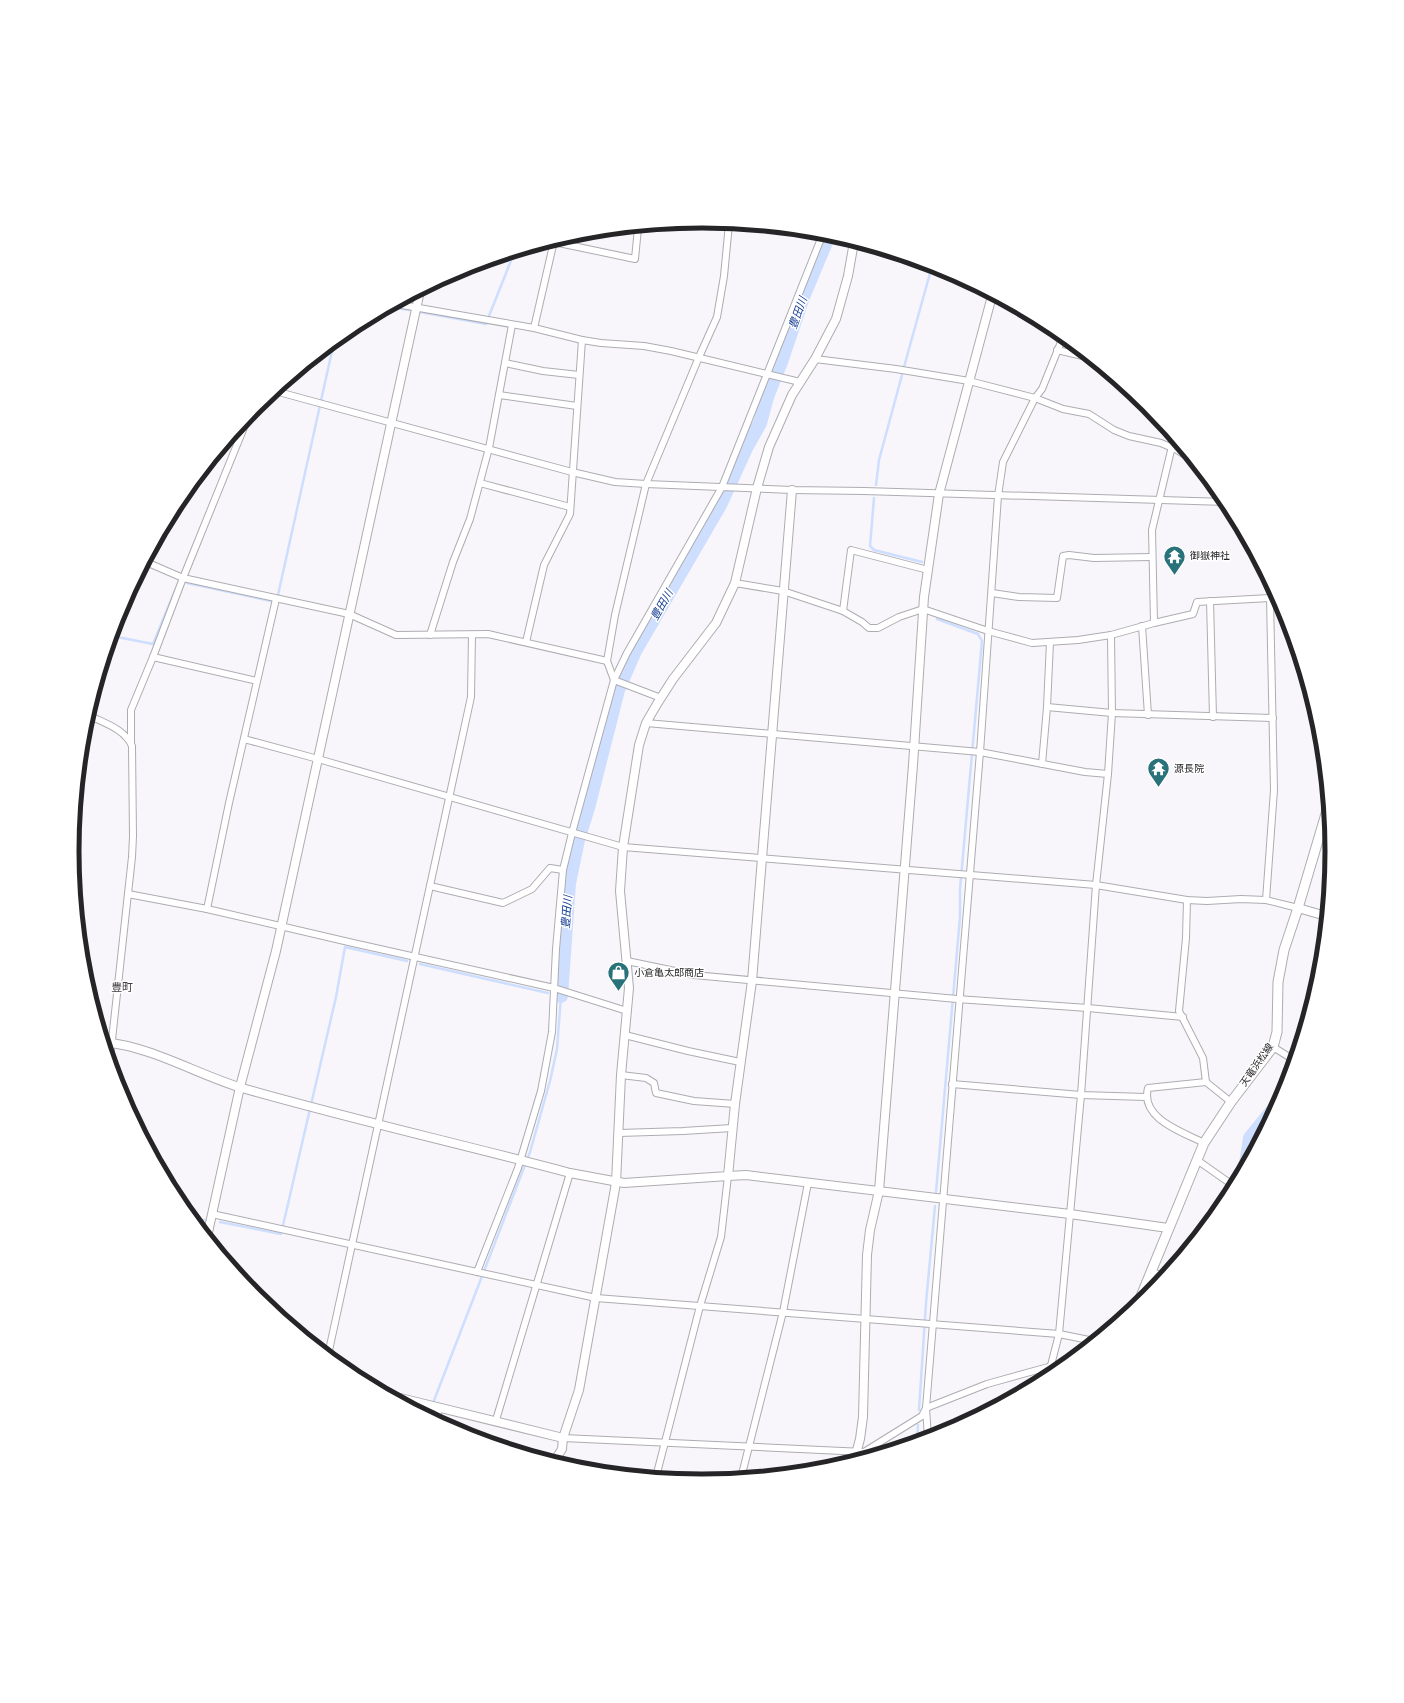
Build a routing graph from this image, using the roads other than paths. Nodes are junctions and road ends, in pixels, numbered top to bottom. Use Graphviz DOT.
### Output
graph roads {
  1 [pos="728,229"];
  2 [pos="638,232"];
  3 [pos="822,240"];
  4 [pos="564,244"];
  5 [pos="553,247"];
  6 [pos="853,247"];
  7 [pos="419,297"];
  8 [pos="991,300"];
  9 [pos="403,305"];
  10 [pos="416,308"];
  11 [pos="512,325"];
  12 [pos="534,328"];
  13 [pos="582,340"];
  14 [pos="1061,342"];
  15 [pos="1057,350"];
  16 [pos="1078,355"];
  17 [pos="699,357"];
  18 [pos="815,359"];
  19 [pos="505,362"];
  20 [pos="768,374"];
  21 [pos="579,375"];
  22 [pos="969,381"];
  23 [pos="800,382"];
  24 [pos="281,392"];
  25 [pos="499,395"];
  26 [pos="1035,398"];
  27 [pos="577,406"];
  28 [pos="391,422"];
  29 [pos="242,432"];
  30 [pos="1172,444"];
  31 [pos="1171,447"];
  32 [pos="489,448"];
  33 [pos="1179,452"];
  34 [pos="572,472"];
  35 [pos="480,483"];
  36 [pos="646,484"];
  37 [pos="723,487"];
  38 [pos="757,488"];
  39 [pos="792,490"];
  40 [pos="939,494"];
  41 [pos="998,496"];
  42 [pos="1159,500"];
  43 [pos="1218,502"];
  44 [pos="570,507"];
  45 [pos="1152,557"];
  46 [pos="150,564"];
  47 [pos="928,570"];
  48 [pos="182,578"];
  49 [pos="735,583"];
  50 [pos="783,591"];
  51 [pos="992,593"];
  52 [pos="1270,598"];
  53 [pos="276,599"];
  54 [pos="1210,601"];
  55 [pos="923,609"];
  56 [pos="843,611"];
  57 [pos="349,614"];
  58 [pos="1154,623"];
  59 [pos="1142,626"];
  60 [pos="988,631"];
  61 [pos="472,634"];
  62 [pos="430,635"];
  63 [pos="1111,635"];
  64 [pos="526,642"];
  65 [pos="1050,642"];
  66 [pos="153,657"];
  67 [pos="607,661"];
  68 [pos="614,680"];
  69 [pos="257,681"];
  70 [pos="661,698"];
  71 [pos="1047,707"];
  72 [pos="1112,713"];
  73 [pos="1148,714"];
  74 [pos="1213,717"];
  75 [pos="94,718"];
  76 [pos="1273,718"];
  77 [pos="646,723"];
  78 [pos="772,735"];
  79 [pos="244,739"];
  80 [pos="132,746"];
  81 [pos="914,746"];
  82 [pos="974,751"];
  83 [pos="318,759"];
  84 [pos="1042,764"];
  85 [pos="1108,774"];
  86 [pos="450,797"];
  87 [pos="1324,820"];
  88 [pos="573,833"];
  89 [pos="623,847"];
  90 [pos="762,858"];
  91 [pos="563,870"];
  92 [pos="903,870"];
  93 [pos="968,875"];
  94 [pos="1096,885"];
  95 [pos="430,886"];
  96 [pos="128,894"];
  97 [pos="1186,900"];
  98 [pos="1266,900"];
  99 [pos="1298,908"];
  100 [pos="207,909"];
  101 [pos="1322,915"];
  102 [pos="280,926"];
  103 [pos="415,957"];
  104 [pos="627,961"];
  105 [pos="752,981"];
  106 [pos="555,989"];
  107 [pos="894,993"];
  108 [pos="958,999"];
  109 [pos="1088,1008"];
  110 [pos="627,1011"];
  111 [pos="1183,1017"];
  112 [pos="625,1035"];
  113 [pos="108,1040"];
  114 [pos="109,1042"];
  115 [pos="1273,1047"];
  116 [pos="1290,1058"];
  117 [pos="740,1062"];
  118 [pos="621,1075"];
  119 [pos="1206,1082"];
  120 [pos="952,1084"];
  121 [pos="240,1087"];
  122 [pos="1081,1095"];
  123 [pos="1146,1096"];
  124 [pos="1231,1102"];
  125 [pos="735,1104"];
  126 [pos="378,1123"];
  127 [pos="732,1128"];
  128 [pos="619,1132"];
  129 [pos="1204,1143"];
  130 [pos="1197,1160"];
  131 [pos="525,1161"];
  132 [pos="570,1174"];
  133 [pos="728,1176"];
  134 [pos="616,1183"];
  135 [pos="808,1183"];
  136 [pos="1230,1183"];
  137 [pos="878,1191"];
  138 [pos="943,1200"];
  139 [pos="212,1214"];
  140 [pos="1070,1214"];
  141 [pos="1168,1228"];
  142 [pos="208,1231"];
  143 [pos="352,1244"];
  144 [pos="478,1272"];
  145 [pos="1151,1272"];
  146 [pos="1159,1274"];
  147 [pos="536,1285"];
  148 [pos="1143,1292"];
  149 [pos="596,1298"];
  150 [pos="700,1306"];
  151 [pos="782,1312"];
  152 [pos="866,1319"];
  153 [pos="931,1324"];
  154 [pos="1059,1334"];
  155 [pos="1089,1340"];
  156 [pos="329,1350"];
  157 [pos="1052,1366"];
  158 [pos="405,1399"];
  159 [pos="438,1407"];
  160 [pos="926,1408"];
  161 [pos="436,1415"];
  162 [pos="496,1420"];
  163 [pos="928,1432"];
  164 [pos="563,1438"];
  165 [pos="665,1442"];
  166 [pos="749,1446"];
  167 [pos="856,1451"];
  168 [pos="855,1455"];
  169 [pos="557,1457"];
  170 [pos="657,1473"];
  171 [pos="742,1473"];
  1 -- 17 [label="street"];
  2 -- 4 [label="street"];
  3 -- 20 [label="street"];
  5 -- 12 [label="street"];
  6 -- 18 [label="street"];
  7 -- 10 [label="street"];
  8 -- 22 [label="street"];
  9 -- 10 [label="street"];
  10 -- 11 [label="street"];
  10 -- 28 [label="street"];
  11 -- 12 [label="street"];
  11 -- 19 [label="street"];
  12 -- 13 [label="street"];
  13 -- 17 [label="street"];
  13 -- 21 [label="street"];
  14 -- 15 [label="street"];
  15 -- 16 [label="street"];
  15 -- 26 [label="street"];
  17 -- 20 [label="street"];
  17 -- 36 [label="street"];
  18 -- 22 [label="street"];
  18 -- 23 [label="street"];
  19 -- 21 [label="street"];
  19 -- 25 [label="street"];
  20 -- 23 [label="street"];
  20 -- 37 [label="street"];
  21 -- 27 [label="street"];
  22 -- 26 [label="street"];
  22 -- 40 [label="street"];
  23 -- 38 [label="street"];
  24 -- 28 [label="street"];
  25 -- 27 [label="street"];
  25 -- 32 [label="street"];
  26 -- 31 [label="street"];
  26 -- 41 [label="street"];
  27 -- 34 [label="street"];
  28 -- 32 [label="street"];
  28 -- 57 [label="street"];
  29 -- 48 [label="street"];
  30 -- 31 [label="street"];
  31 -- 33 [label="street"];
  31 -- 42 [label="street"];
  32 -- 34 [label="street"];
  32 -- 35 [label="street"];
  34 -- 36 [label="street"];
  34 -- 44 [label="street"];
  35 -- 44 [label="street"];
  35 -- 62 [label="street"];
  36 -- 37 [label="street"];
  36 -- 67 [label="street"];
  37 -- 38 [label="street"];
  37 -- 68 [label="street"];
  38 -- 39 [label="street"];
  38 -- 49 [label="street"];
  39 -- 40 [label="street"];
  39 -- 50 [label="street"];
  40 -- 41 [label="street"];
  40 -- 47 [label="street"];
  41 -- 42 [label="street"];
  41 -- 51 [label="street"];
  42 -- 43 [label="street"];
  42 -- 45 [label="street"];
  44 -- 64 [label="street"];
  45 -- 51 [label="street"];
  45 -- 58 [label="street"];
  46 -- 48 [label="street"];
  47 -- 55 [label="street"];
  47 -- 56 [label="street"];
  48 -- 53 [label="street"];
  48 -- 66 [label="street"];
  49 -- 50 [label="street"];
  49 -- 70 [label="street"];
  50 -- 56 [label="street"];
  50 -- 78 [label="street"];
  51 -- 60 [label="street"];
  52 -- 54 [label="street"];
  52 -- 76 [label="street"];
  53 -- 57 [label="street"];
  53 -- 69 [label="street"];
  54 -- 58 [label="street"];
  54 -- 74 [label="street"];
  55 -- 56 [label="street"];
  55 -- 60 [label="street"];
  55 -- 81 [label="street"];
  57 -- 62 [label="street"];
  57 -- 83 [label="street"];
  58 -- 59 [label="street"];
  59 -- 63 [label="street"];
  59 -- 73 [label="street"];
  60 -- 65 [label="street"];
  60 -- 82 [label="street"];
  61 -- 62 [label="street"];
  61 -- 64 [label="street"];
  61 -- 86 [label="street"];
  63 -- 65 [label="street"];
  63 -- 72 [label="street"];
  64 -- 67 [label="street"];
  65 -- 71 [label="street"];
  66 -- 69 [label="street"];
  66 -- 80 [label="street"];
  67 -- 68 [label="street"];
  68 -- 70 [label="street"];
  68 -- 88 [label="street"];
  69 -- 79 [label="street"];
  70 -- 77 [label="street"];
  71 -- 72 [label="street"];
  71 -- 84 [label="street"];
  72 -- 73 [label="street"];
  72 -- 85 [label="street"];
  73 -- 74 [label="street"];
  74 -- 76 [label="street"];
  75 -- 80 [label="street"];
  76 -- 98 [label="street"];
  77 -- 78 [label="street"];
  77 -- 89 [label="street"];
  78 -- 81 [label="street"];
  78 -- 90 [label="street"];
  79 -- 83 [label="street"];
  79 -- 100 [label="street"];
  80 -- 96 [label="street"];
  81 -- 82 [label="street"];
  81 -- 92 [label="street"];
  82 -- 84 [label="street"];
  82 -- 93 [label="street"];
  83 -- 86 [label="street"];
  83 -- 102 [label="street"];
  84 -- 85 [label="street"];
  85 -- 94 [label="street"];
  86 -- 88 [label="street"];
  86 -- 95 [label="street"];
  87 -- 99 [label="main road, 天竜浜松線"];
  88 -- 89 [label="street"];
  88 -- 91 [label="street"];
  89 -- 90 [label="street"];
  89 -- 104 [label="street"];
  90 -- 92 [label="street"];
  90 -- 105 [label="street"];
  91 -- 95 [label="street"];
  91 -- 106 [label="street"];
  92 -- 93 [label="street"];
  92 -- 107 [label="street"];
  93 -- 94 [label="street"];
  93 -- 108 [label="street"];
  94 -- 97 [label="street"];
  94 -- 109 [label="street"];
  95 -- 103 [label="street"];
  96 -- 100 [label="street"];
  96 -- 113 [label="street"];
  97 -- 98 [label="street"];
  97 -- 111 [label="street"];
  98 -- 99 [label="street"];
  99 -- 101 [label="street"];
  99 -- 115 [label="main road, 天竜浜松線"];
  100 -- 102 [label="street"];
  102 -- 103 [label="street"];
  102 -- 121 [label="street"];
  103 -- 106 [label="street"];
  103 -- 126 [label="street"];
  104 -- 105 [label="street"];
  104 -- 110 [label="street"];
  105 -- 107 [label="street"];
  105 -- 117 [label="street"];
  106 -- 110 [label="street"];
  106 -- 131 [label="street"];
  107 -- 108 [label="street"];
  107 -- 137 [label="street"];
  108 -- 109 [label="street"];
  108 -- 120 [label="street"];
  109 -- 111 [label="street"];
  109 -- 122 [label="street"];
  110 -- 112 [label="street"];
  111 -- 119 [label="street"];
  112 -- 117 [label="street"];
  112 -- 118 [label="street"];
  114 -- 121 [label="street"];
  115 -- 116 [label="street"];
  115 -- 124 [label="main road, 天竜浜松線"];
  117 -- 125 [label="street"];
  118 -- 125 [label="street"];
  118 -- 128 [label="street"];
  119 -- 123 [label="street"];
  119 -- 124 [label="street"];
  120 -- 122 [label="street"];
  120 -- 138 [label="street"];
  121 -- 126 [label="street"];
  121 -- 139 [label="street"];
  122 -- 123 [label="street"];
  122 -- 140 [label="street"];
  123 -- 129 [label="street"];
  124 -- 129 [label="main road, 天竜浜松線"];
  125 -- 127 [label="street"];
  126 -- 131 [label="street"];
  126 -- 143 [label="street"];
  127 -- 128 [label="street"];
  127 -- 133 [label="street"];
  128 -- 134 [label="street"];
  129 -- 130 [label="main road, 天竜浜松線"];
  130 -- 136 [label="street"];
  130 -- 141 [label="main road, 天竜浜松線"];
  131 -- 132 [label="street"];
  131 -- 144 [label="street"];
  132 -- 134 [label="street"];
  132 -- 147 [label="street"];
  133 -- 134 [label="street"];
  133 -- 135 [label="street"];
  133 -- 150 [label="street"];
  134 -- 149 [label="street"];
  135 -- 137 [label="street"];
  135 -- 151 [label="street"];
  137 -- 138 [label="street"];
  137 -- 152 [label="street"];
  138 -- 140 [label="street"];
  138 -- 153 [label="street"];
  139 -- 142 [label="street"];
  139 -- 143 [label="street"];
  140 -- 141 [label="street"];
  140 -- 154 [label="street"];
  141 -- 145 [label="main road, 天竜浜松線"];
  143 -- 144 [label="street"];
  143 -- 156 [label="street"];
  144 -- 147 [label="street"];
  145 -- 146 [label="street"];
  145 -- 148 [label="main road, 天竜浜松線"];
  147 -- 149 [label="street"];
  147 -- 162 [label="street"];
  149 -- 150 [label="street"];
  149 -- 164 [label="street"];
  150 -- 151 [label="street"];
  150 -- 165 [label="street"];
  151 -- 152 [label="street"];
  151 -- 166 [label="street"];
  152 -- 153 [label="street"];
  152 -- 167 [label="street"];
  153 -- 154 [label="street"];
  153 -- 160 [label="street"];
  154 -- 155 [label="street"];
  154 -- 157 [label="street"];
  157 -- 160 [label="street"];
  158 -- 159 [label="street"];
  159 -- 161 [label="street"];
  159 -- 162 [label="street"];
  160 -- 163 [label="street"];
  160 -- 167 [label="street"];
  162 -- 164 [label="street"];
  164 -- 165 [label="street"];
  164 -- 169 [label="street"];
  165 -- 166 [label="street"];
  165 -- 170 [label="street"];
  166 -- 167 [label="street"];
  166 -- 171 [label="street"];
  167 -- 168 [label="street"];
}
